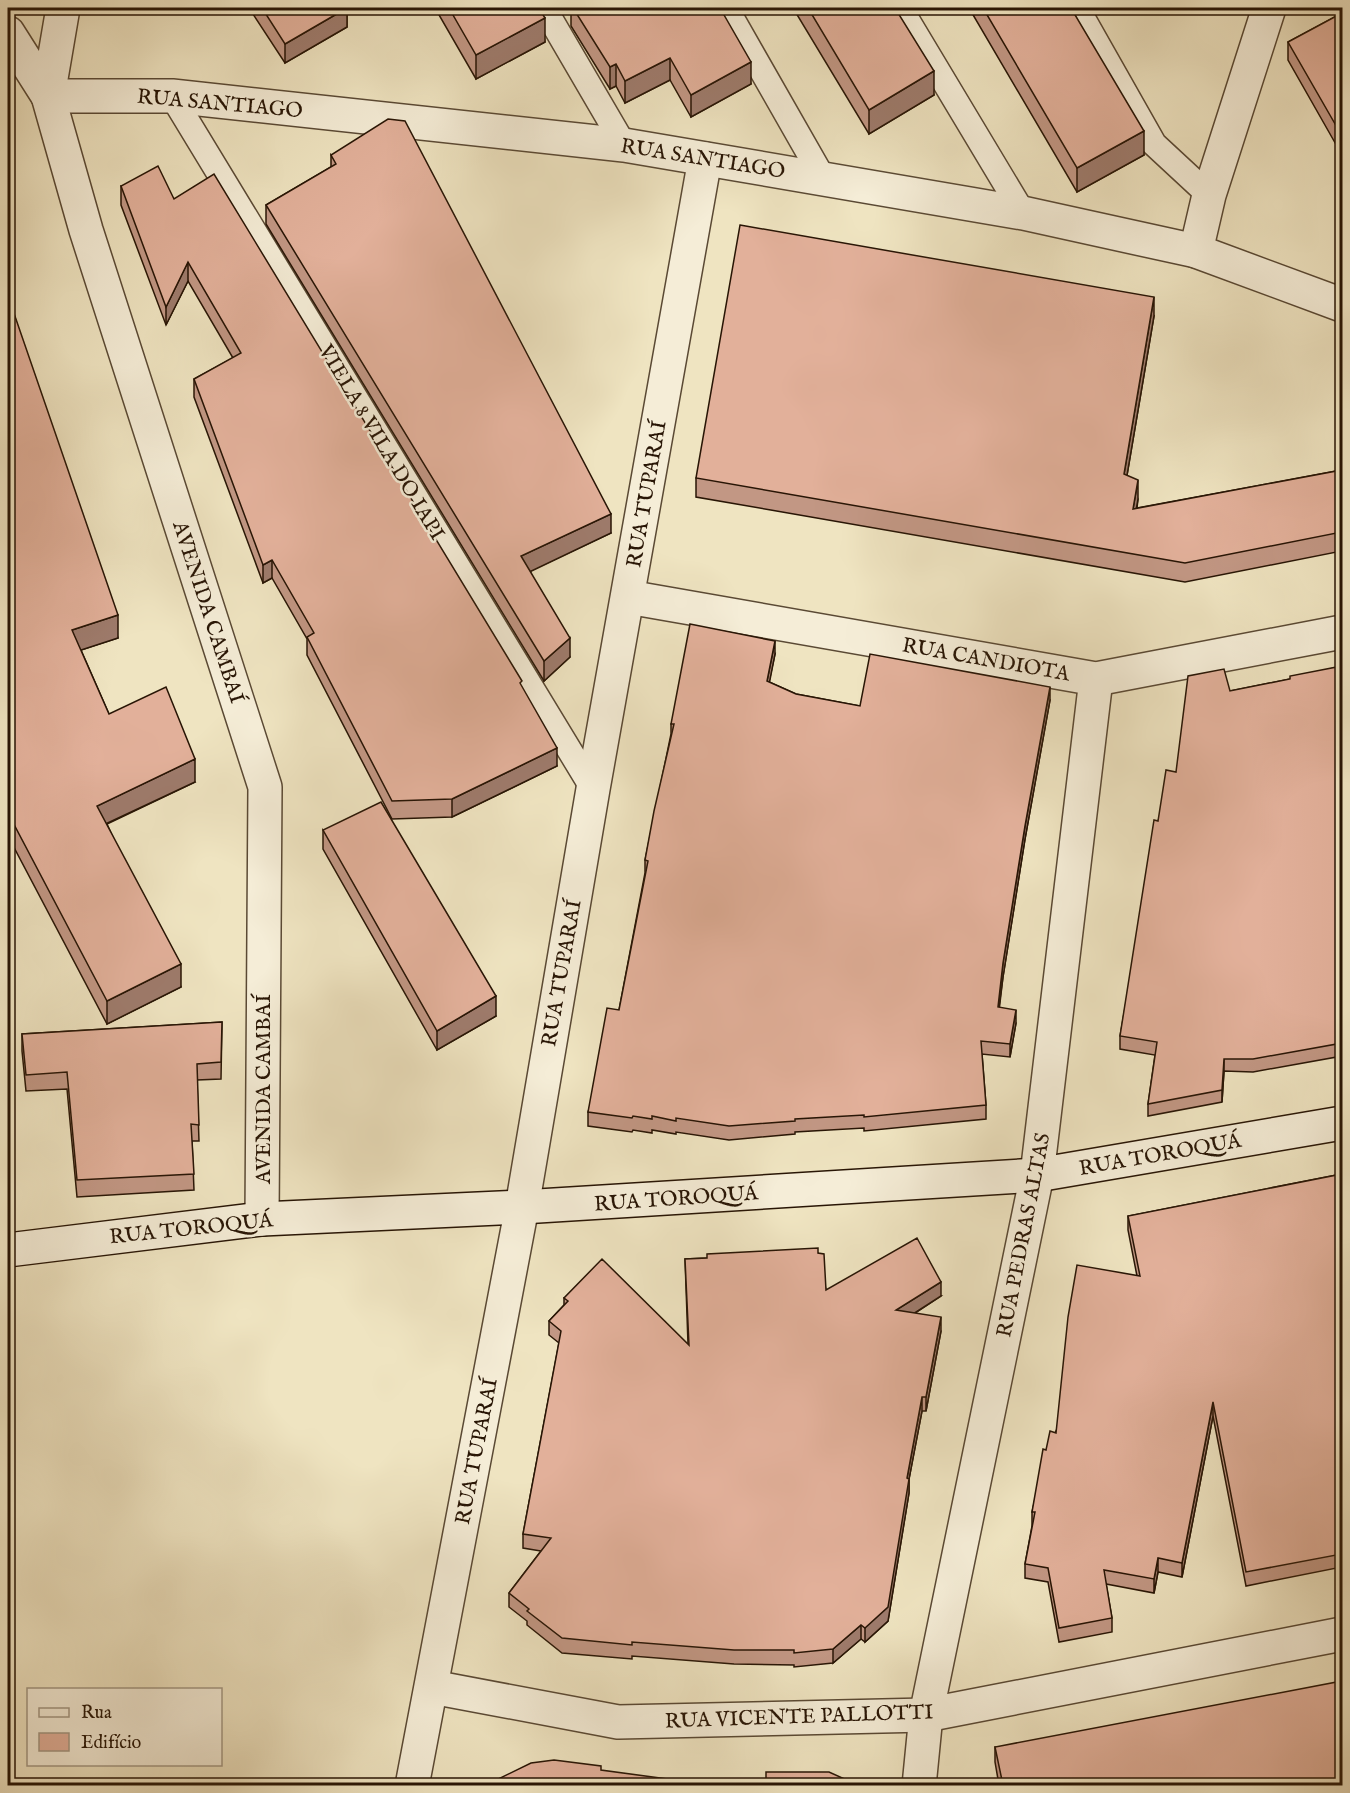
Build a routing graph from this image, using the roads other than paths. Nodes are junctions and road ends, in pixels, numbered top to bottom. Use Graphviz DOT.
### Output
graph roads {
  1 [pos="63,8"];
  2 [pos="544,8"];
  3 [pos="726,8"];
  4 [pos="900,8"];
  5 [pos="1077,8"];
  6 [pos="1269,8"];
  7 [pos="8,33"];
  8 [pos="48,96"];
  9 [pos="172,96"];
  10 [pos="624,145"];
  11 [pos="705,159"];
  12 [pos="823,178"];
  13 [pos="1209,195"];
  14 [pos="1023,213"];
  15 [pos="1196,251"];
  16 [pos="1342,305"];
  17 [pos="628,597"];
  18 [pos="1342,632"];
  19 [pos="1096,679"];
  20 [pos="592,789"];
  21 [pos="1342,1123"];
  22 [pos="1037,1175"];
  23 [pos="522,1207"];
  24 [pos="262,1219"];
  25 [pos="8,1250"];
  26 [pos="1342,1634"];
  27 [pos="432,1687"];
  28 [pos="926,1715"];
  29 [pos="412,1785"];
  30 [pos="919,1785"];
  1 -- 8 [label="street"];
  2 -- 10 [label="lane"];
  3 -- 12 [label="lane"];
  4 -- 14 [label="lane"];
  5 -- 13 [label="lane"];
  6 -- 13 [label="street"];
  7 -- 8 [label="street, AVENIDA CAMBAÍ"];
  8 -- 9 [label="street, RUA SANTIAGO"];
  8 -- 24 [label="street, AVENIDA CAMBAÍ"];
  9 -- 10 [label="street, RUA SANTIAGO"];
  9 -- 20 [label="lane, VIELA 8 VILA DO IAPI"];
  10 -- 11 [label="street, RUA SANTIAGO"];
  11 -- 12 [label="street, RUA SANTIAGO"];
  11 -- 17 [label="street, RUA TUPARAÍ"];
  12 -- 14 [label="street, RUA SANTIAGO"];
  13 -- 15 [label="street"];
  14 -- 15 [label="street, RUA SANTIAGO"];
  15 -- 16 [label="street, RUA SANTIAGO"];
  17 -- 19 [label="street, RUA CANDIOTA"];
  17 -- 20 [label="street, RUA TUPARAÍ"];
  18 -- 19 [label="street, RUA CANDIOTA"];
  19 -- 22 [label="street, RUA PEDRAS ALTAS"];
  20 -- 23 [label="street, RUA TUPARAÍ"];
  21 -- 22 [label="street, RUA TOROQUÁ"];
  22 -- 23 [label="street, RUA TOROQUÁ"];
  22 -- 28 [label="street, RUA PEDRAS ALTAS"];
  23 -- 24 [label="street, RUA TOROQUÁ"];
  23 -- 27 [label="street, RUA TUPARAÍ"];
  24 -- 25 [label="street, RUA TOROQUÁ"];
  26 -- 28 [label="street, RUA VICENTE PALLOTTI"];
  27 -- 28 [label="street, RUA VICENTE PALLOTTI"];
  27 -- 29 [label="street, RUA TUPARAÍ"];
  28 -- 30 [label="street, RUA PEDRAS ALTAS"];
}
